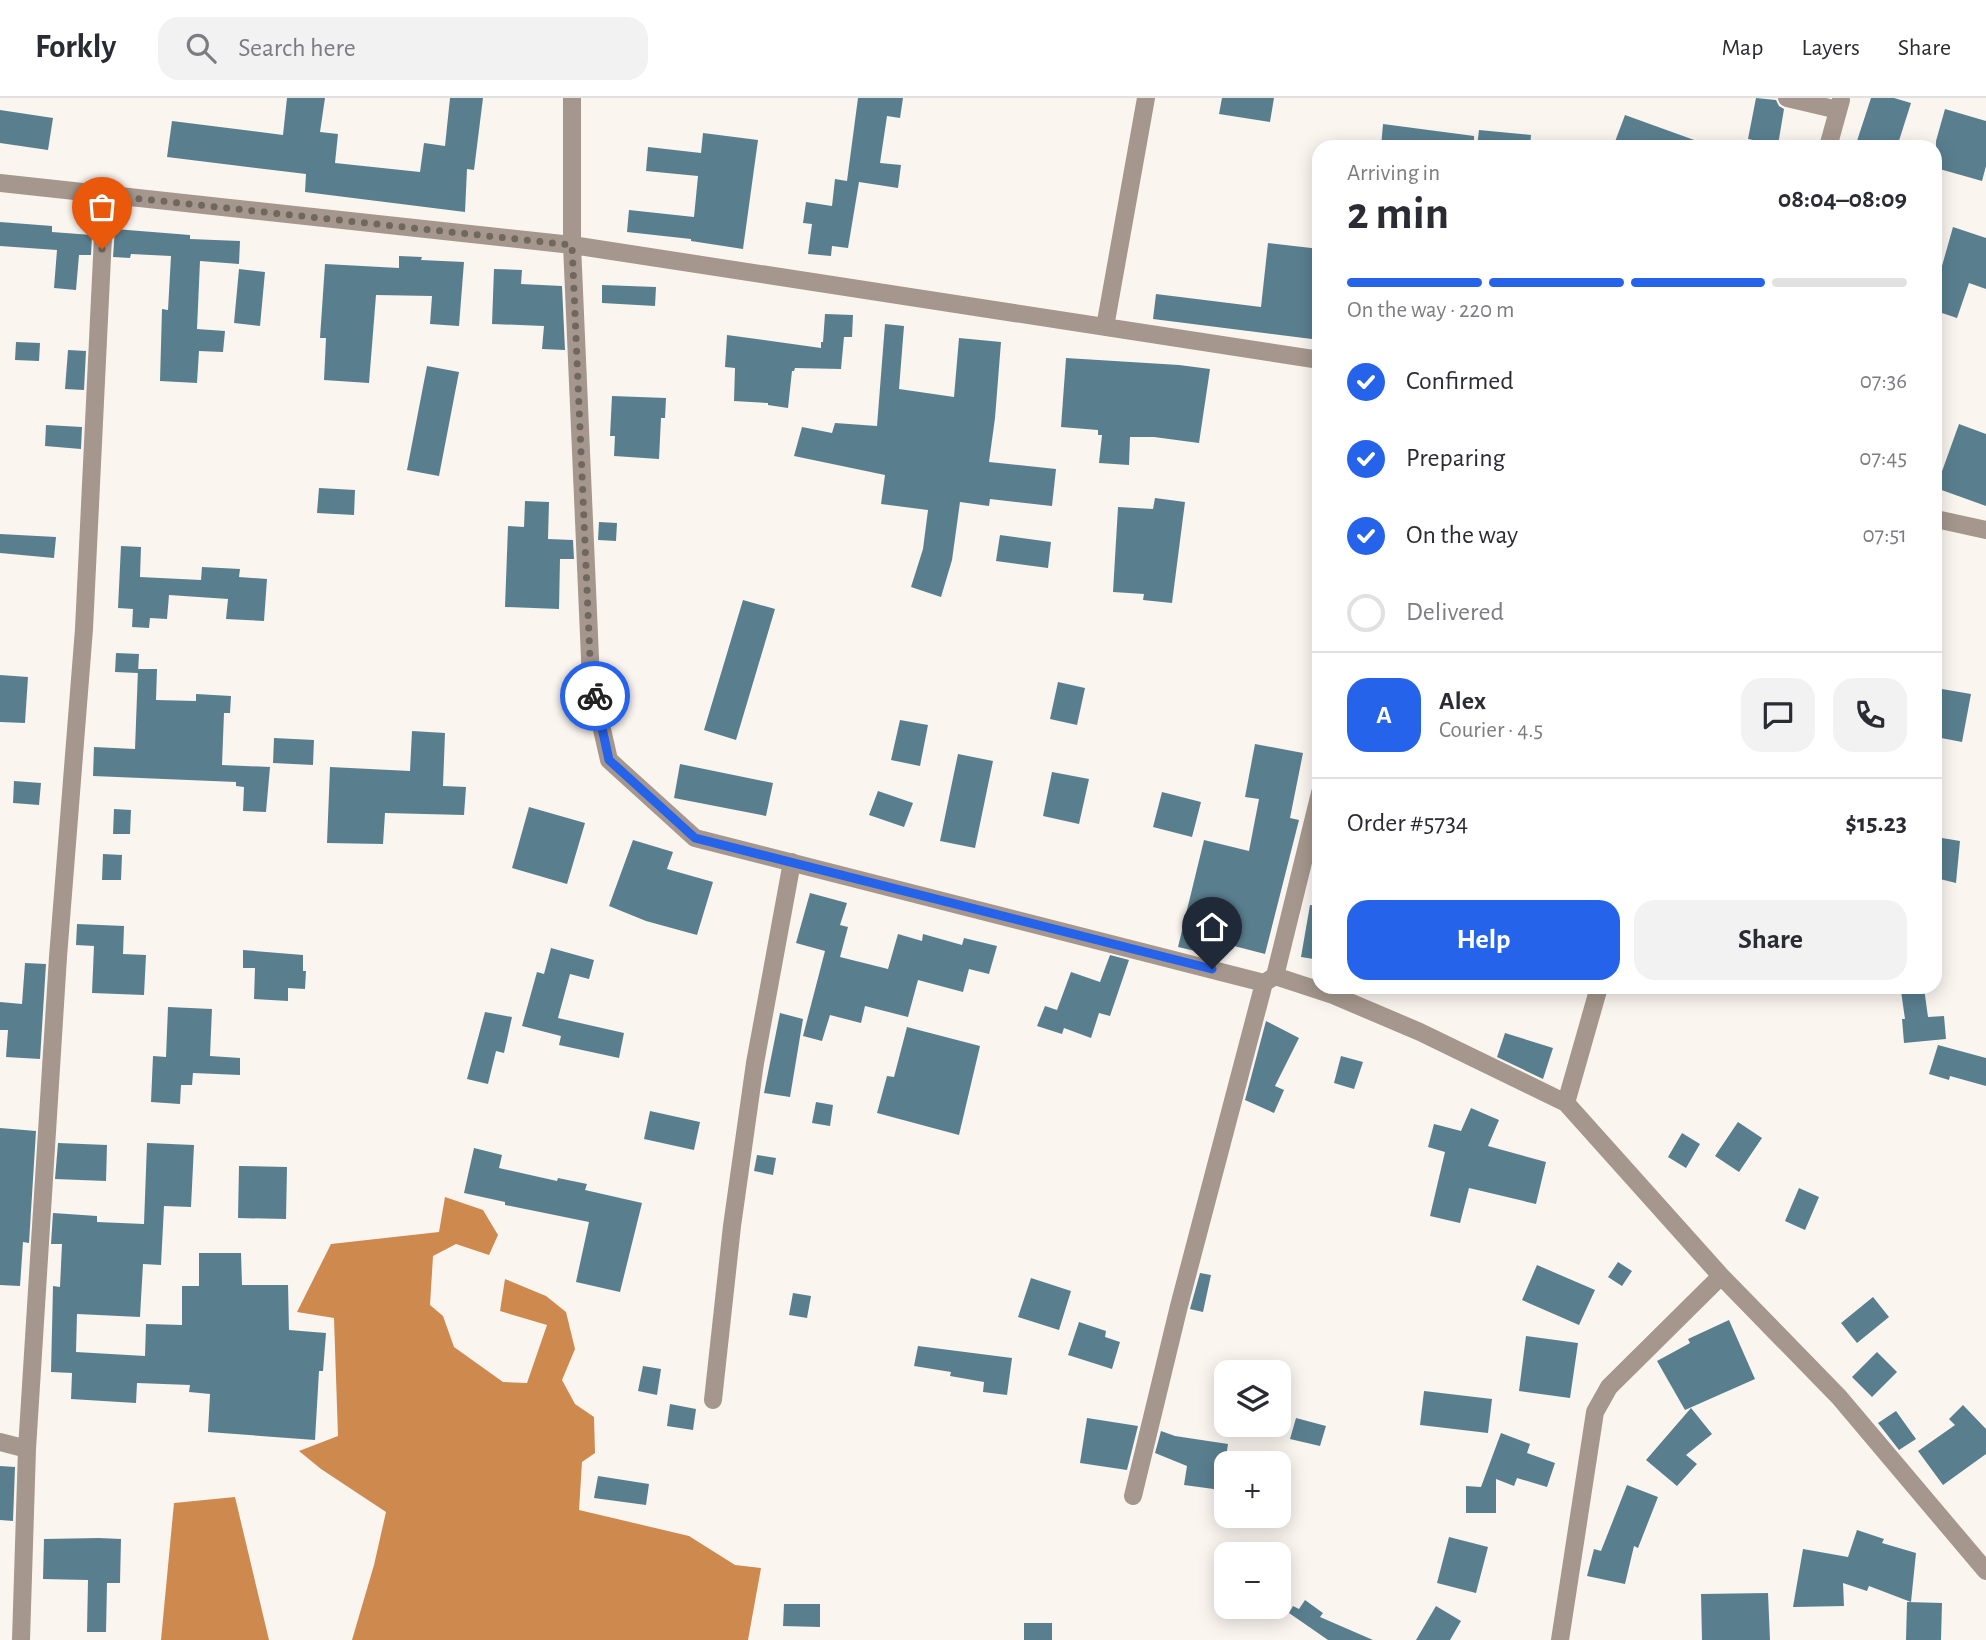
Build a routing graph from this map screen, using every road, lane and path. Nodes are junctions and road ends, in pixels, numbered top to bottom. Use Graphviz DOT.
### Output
graph roads {
  1 [pos="572,98"];
  2 [pos="1146,98"];
  3 [pos="1787,98"];
  4 [pos="1840,104"];
  5 [pos="1830,140"];
  6 [pos="0,183"];
  7 [pos="105,195"];
  8 [pos="572,245"];
  9 [pos="1105,327"];
  10 [pos="1312,358"];
  11 [pos="1942,520"];
  12 [pos="1986,530"];
  13 [pos="1312,823"];
  14 [pos="792,862"];
  15 [pos="1270,979"];
  16 [pos="1312,987"];
  17 [pos="1341,994"];
  18 [pos="1597,994"];
  19 [pos="1566,1103"];
  20 [pos="1721,1276"];
  21 [pos="712,1400"];
  22 [pos="0,1442"];
  23 [pos="27,1449"];
  24 [pos="1133,1496"];
  25 [pos="1986,1571"];
  26 [pos="20,1640"];
  27 [pos="1560,1640"];
  1 -- 8 [label="street"];
  2 -- 9 [label="street"];
  3 -- 4 [label="street"];
  4 -- 5 [label="street"];
  6 -- 7 [label="street"];
  7 -- 8 [label="street"];
  7 -- 23 [label="street"];
  8 -- 9 [label="street"];
  8 -- 14 [label="street"];
  9 -- 10 [label="street"];
  11 -- 12 [label="street"];
  13 -- 15 [label="street"];
  14 -- 15 [label="street"];
  14 -- 21 [label="street"];
  15 -- 16 [label="street"];
  15 -- 24 [label="street"];
  17 -- 19 [label="street"];
  18 -- 19 [label="street"];
  19 -- 20 [label="street"];
  20 -- 25 [label="street"];
  20 -- 27 [label="street"];
  22 -- 23 [label="street"];
  23 -- 26 [label="street"];
}
